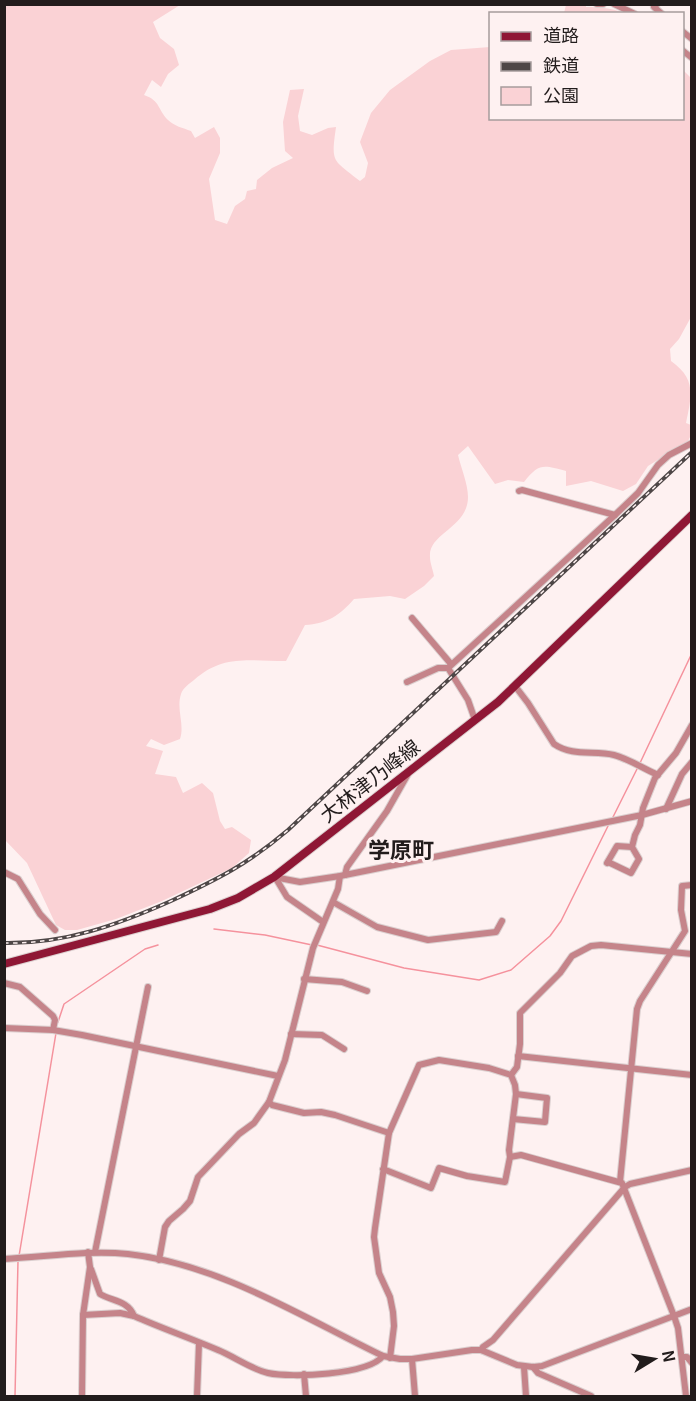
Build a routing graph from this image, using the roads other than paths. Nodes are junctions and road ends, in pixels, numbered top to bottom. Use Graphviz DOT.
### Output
graph roads {
  1 [pos="597,4"];
  2 [pos="603,4"];
  3 [pos="614,4"];
  4 [pos="631,12"];
  5 [pos="692,443"];
  6 [pos="519,491"];
  7 [pos="615,515"];
  8 [pos="690,521"];
  9 [pos="412,618"];
  10 [pos="449,666"];
  11 [pos="407,682"];
  12 [pos="515,686"];
  13 [pos="475,720"];
  14 [pos="692,725"];
  15 [pos="692,762"];
  16 [pos="410,770"];
  17 [pos="658,775"];
  18 [pos="692,801"];
  19 [pos="666,809"];
  20 [pos="642,815"];
  21 [pos="632,847"];
  22 [pos="4,872"];
  23 [pos="342,875"];
  24 [pos="274,877"];
  25 [pos="692,885"];
  26 [pos="333,902"];
  27 [pos="502,921"];
  28 [pos="323,922"];
  29 [pos="55,930"];
  30 [pos="672,952"];
  31 [pos="692,954"];
  32 [pos="4,964"];
  33 [pos="304,979"];
  34 [pos="4,983"];
  35 [pos="148,987"];
  36 [pos="367,991"];
  37 [pos="4,1028"];
  38 [pos="55,1031"];
  39 [pos="291,1034"];
  40 [pos="136,1047"];
  41 [pos="344,1049"];
  42 [pos="518,1056"];
  43 [pos="632,1068"];
  44 [pos="511,1075"];
  45 [pos="692,1075"];
  46 [pos="278,1076"];
  47 [pos="516,1094"];
  48 [pos="269,1102"];
  49 [pos="513,1119"];
  50 [pos="389,1133"];
  51 [pos="510,1157"];
  52 [pos="383,1169"];
  53 [pos="692,1170"];
  54 [pos="622,1185"];
  55 [pos="92,1252"];
  56 [pos="4,1259"];
  57 [pos="159,1260"];
  58 [pos="90,1266"];
  59 [pos="692,1309"];
  60 [pos="84,1315"];
  61 [pos="134,1316"];
  62 [pos="674,1316"];
  63 [pos="199,1343"];
  64 [pos="481,1350"];
  65 [pos="386,1357"];
  66 [pos="682,1357"];
  67 [pos="412,1359"];
  68 [pos="692,1363"];
  69 [pos="524,1367"];
  70 [pos="533,1368"];
  71 [pos="304,1374"];
  72 [pos="82,1396"];
  73 [pos="197,1396"];
  74 [pos="306,1396"];
  75 [pos="415,1396"];
  76 [pos="526,1396"];
  77 [pos="591,1396"];
  78 [pos="686,1396"];
  1 -- 2 [label="street"];
  3 -- 4 [label="street"];
  5 -- 7 [label="street"];
  6 -- 7 [label="street"];
  7 -- 10 [label="street"];
  8 -- 12 [label="main road, 大林津乃峰線"];
  9 -- 10 [label="street"];
  10 -- 11 [label="street"];
  10 -- 13 [label="street"];
  12 -- 13 [label="main road, 大林津乃峰線"];
  12 -- 17 [label="street"];
  13 -- 16 [label="main road, 大林津乃峰線"];
  14 -- 17 [label="street"];
  15 -- 19 [label="street"];
  16 -- 23 [label="street"];
  16 -- 24 [label="main road, 大林津乃峰線"];
  17 -- 20 [label="street"];
  18 -- 19 [label="street"];
  19 -- 20 [label="street"];
  20 -- 21 [label="street"];
  20 -- 23 [label="street"];
  21 -- 21 [label="street"];
  22 -- 29 [label="street"];
  23 -- 24 [label="street"];
  23 -- 26 [label="street"];
  24 -- 28 [label="street"];
  24 -- 32 [label="main road, 大林津乃峰線"];
  25 -- 30 [label="street"];
  26 -- 27 [label="street"];
  26 -- 28 [label="street"];
  28 -- 33 [label="street"];
  30 -- 31 [label="street"];
  30 -- 42 [label="street"];
  30 -- 43 [label="street"];
  33 -- 36 [label="street"];
  33 -- 39 [label="street"];
  34 -- 38 [label="street"];
  35 -- 40 [label="street"];
  37 -- 38 [label="street"];
  38 -- 40 [label="street"];
  39 -- 41 [label="street"];
  39 -- 46 [label="street"];
  40 -- 46 [label="street"];
  40 -- 55 [label="street"];
  42 -- 43 [label="street"];
  42 -- 44 [label="street"];
  43 -- 45 [label="street"];
  43 -- 54 [label="street"];
  44 -- 47 [label="street"];
  44 -- 50 [label="street"];
  46 -- 48 [label="street"];
  47 -- 49 [label="street"];
  47 -- 49 [label="street"];
  48 -- 50 [label="street"];
  48 -- 57 [label="street"];
  49 -- 51 [label="street"];
  50 -- 52 [label="street"];
  51 -- 52 [label="street"];
  51 -- 54 [label="street"];
  52 -- 65 [label="street"];
  53 -- 54 [label="street"];
  54 -- 62 [label="street"];
  54 -- 64 [label="street"];
  55 -- 56 [label="street"];
  55 -- 57 [label="street"];
  55 -- 58 [label="street"];
  57 -- 65 [label="street"];
  58 -- 60 [label="street"];
  58 -- 61 [label="street"];
  59 -- 62 [label="street"];
  60 -- 61 [label="street"];
  60 -- 72 [label="street"];
  61 -- 63 [label="street"];
  62 -- 66 [label="street"];
  62 -- 70 [label="street"];
  63 -- 71 [label="street"];
  63 -- 73 [label="street"];
  64 -- 67 [label="street"];
  64 -- 69 [label="street"];
  65 -- 67 [label="street"];
  65 -- 71 [label="street"];
  66 -- 68 [label="street"];
  66 -- 78 [label="street"];
  67 -- 75 [label="street"];
  69 -- 70 [label="street"];
  69 -- 76 [label="street"];
  70 -- 77 [label="street"];
  71 -- 74 [label="street"];
}
